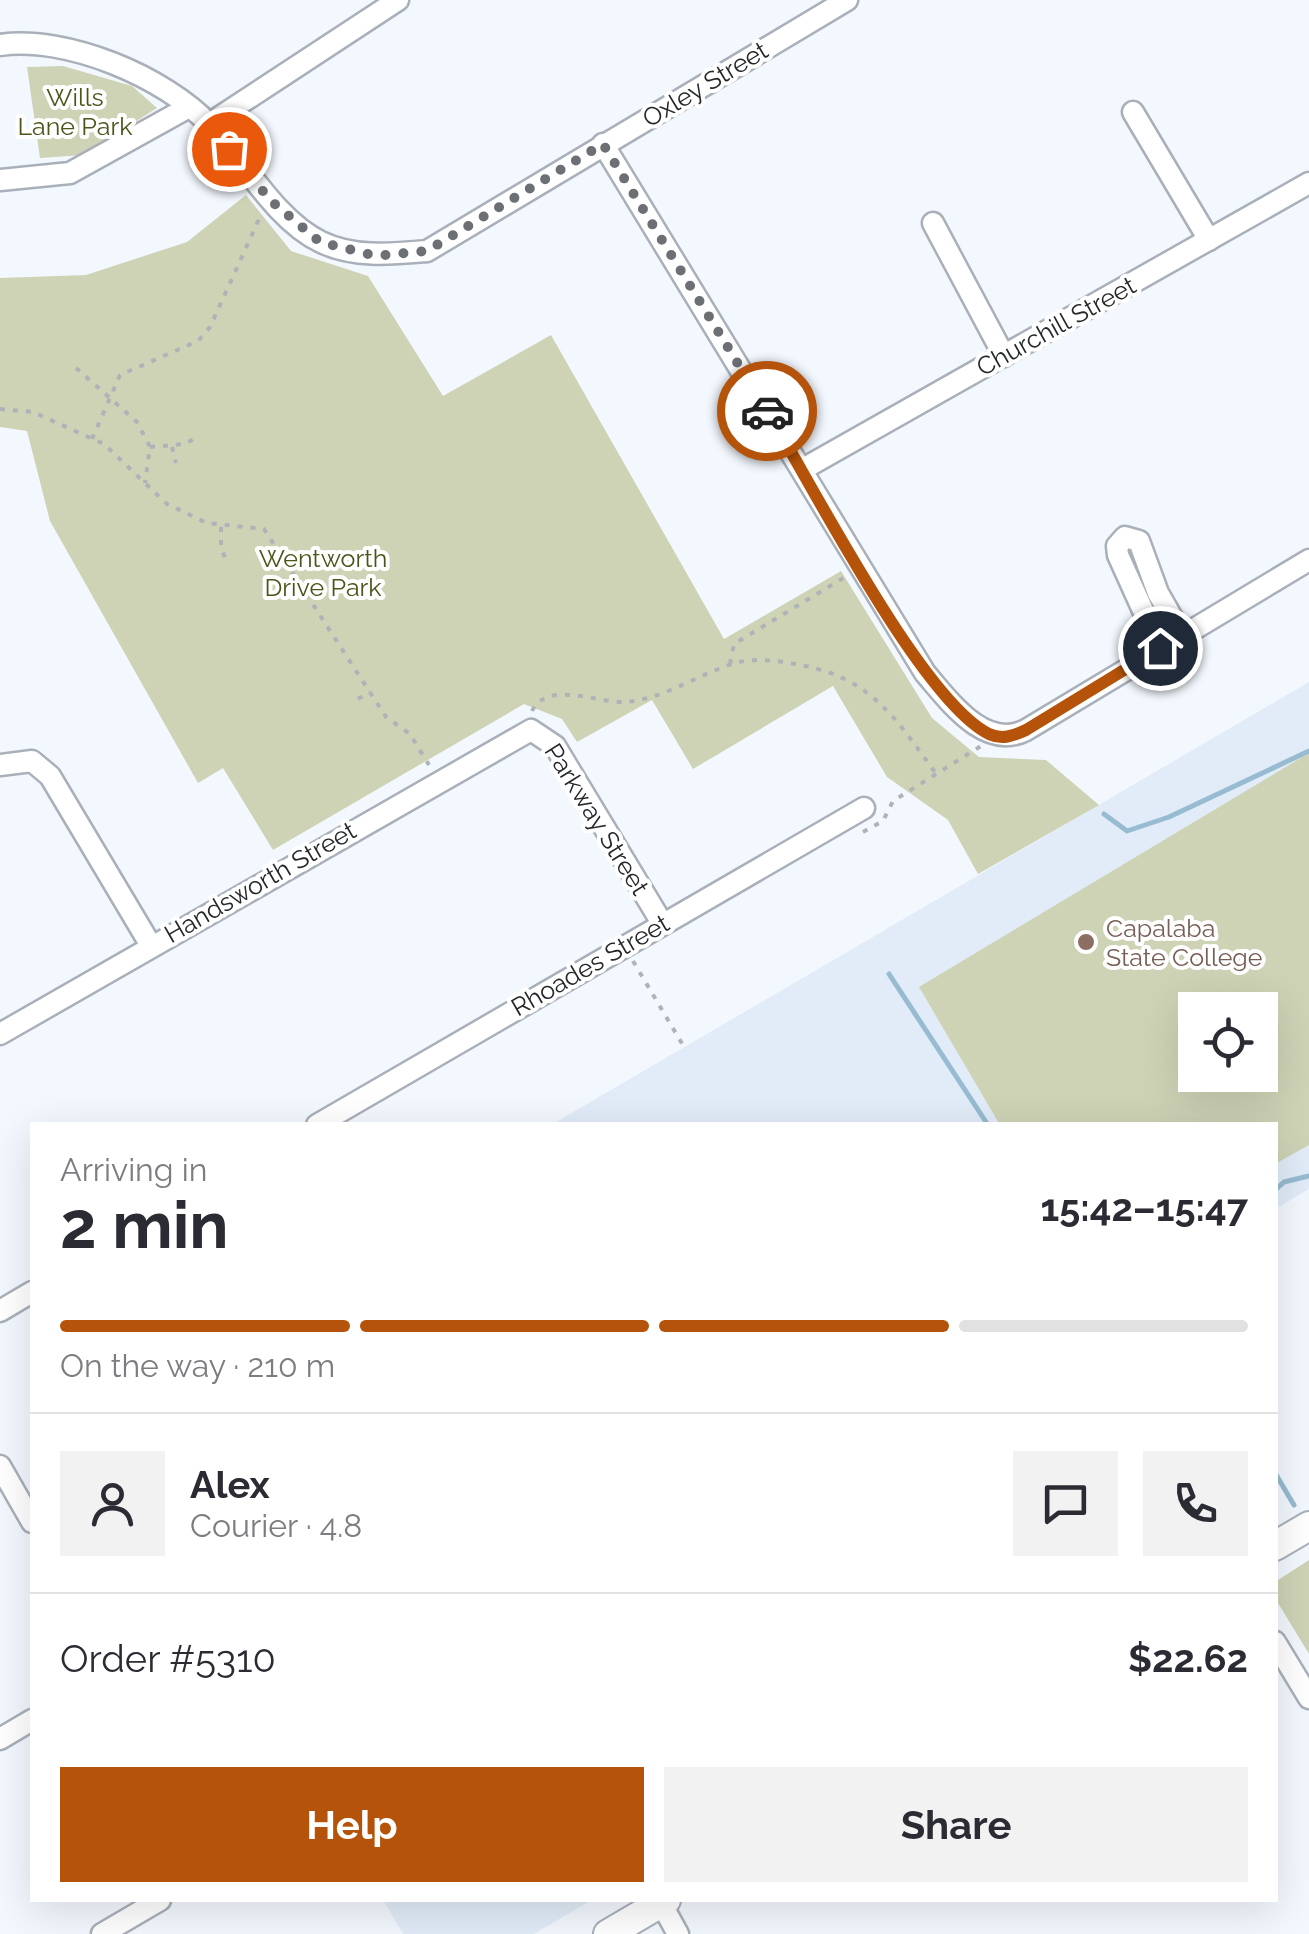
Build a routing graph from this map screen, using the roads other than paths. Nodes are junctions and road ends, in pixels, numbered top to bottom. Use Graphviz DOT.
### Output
graph roads {
  1 [pos="398,0"];
  2 [pos="848,0"];
  3 [pos="0,45"];
  4 [pos="189,107"];
  5 [pos="1134,112"];
  6 [pos="209,124"];
  7 [pos="603,144"];
  8 [pos="0,180"];
  9 [pos="1309,184"];
  10 [pos="933,223"];
  11 [pos="1209,240"];
  12 [pos="1004,356"];
  13 [pos="803,469"];
  14 [pos="1309,560"];
  15 [pos="1182,635"];
  16 [pos="1160,648"];
  17 [pos="521,733"];
  18 [pos="0,764"];
  19 [pos="864,808"];
  20 [pos="662,923"];
  21 [pos="150,944"];
  22 [pos="0,1034"];
  23 [pos="322,1122"];
  24 [pos="30,1293"];
  25 [pos="0,1311"];
  26 [pos="0,1466"];
  27 [pos="30,1518"];
  28 [pos="1309,1526"];
  29 [pos="1278,1544"];
  30 [pos="1278,1647"];
  31 [pos="1309,1698"];
  32 [pos="30,1721"];
  33 [pos="0,1739"];
  34 [pos="157,1902"];
  35 [pos="661,1902"];
  36 [pos="663,1902"];
  37 [pos="102,1934"];
  38 [pos="608,1934"];
  39 [pos="678,1934"];
  1 -- 6 [label="street"];
  2 -- 7 [label="street, Oxley Street"];
  3 -- 4 [label="street, Oxley Street"];
  4 -- 6 [label="street, Oxley Street"];
  4 -- 8 [label="street"];
  5 -- 11 [label="street"];
  6 -- 7 [label="street, Oxley Street"];
  7 -- 13 [label="street"];
  9 -- 11 [label="street, Churchill Street"];
  10 -- 12 [label="street"];
  11 -- 12 [label="street, Churchill Street"];
  12 -- 13 [label="street, Churchill Street"];
  13 -- 16 [label="street"];
  14 -- 15 [label="street"];
  15 -- 16 [label="street"];
  15 -- 16 [label="street"];
  17 -- 20 [label="street, Parkway Street"];
  17 -- 21 [label="street, Handsworth Street"];
  18 -- 21 [label="street"];
  19 -- 20 [label="street, Rhoades Street"];
  20 -- 23 [label="street, Rhoades Street"];
  21 -- 22 [label="street, Handsworth Street"];
  24 -- 25 [label="street"];
  26 -- 27 [label="street"];
  28 -- 29 [label="street"];
  30 -- 31 [label="street"];
  32 -- 33 [label="street"];
  34 -- 37 [label="street"];
  35 -- 38 [label="street"];
  36 -- 39 [label="street"];
}
